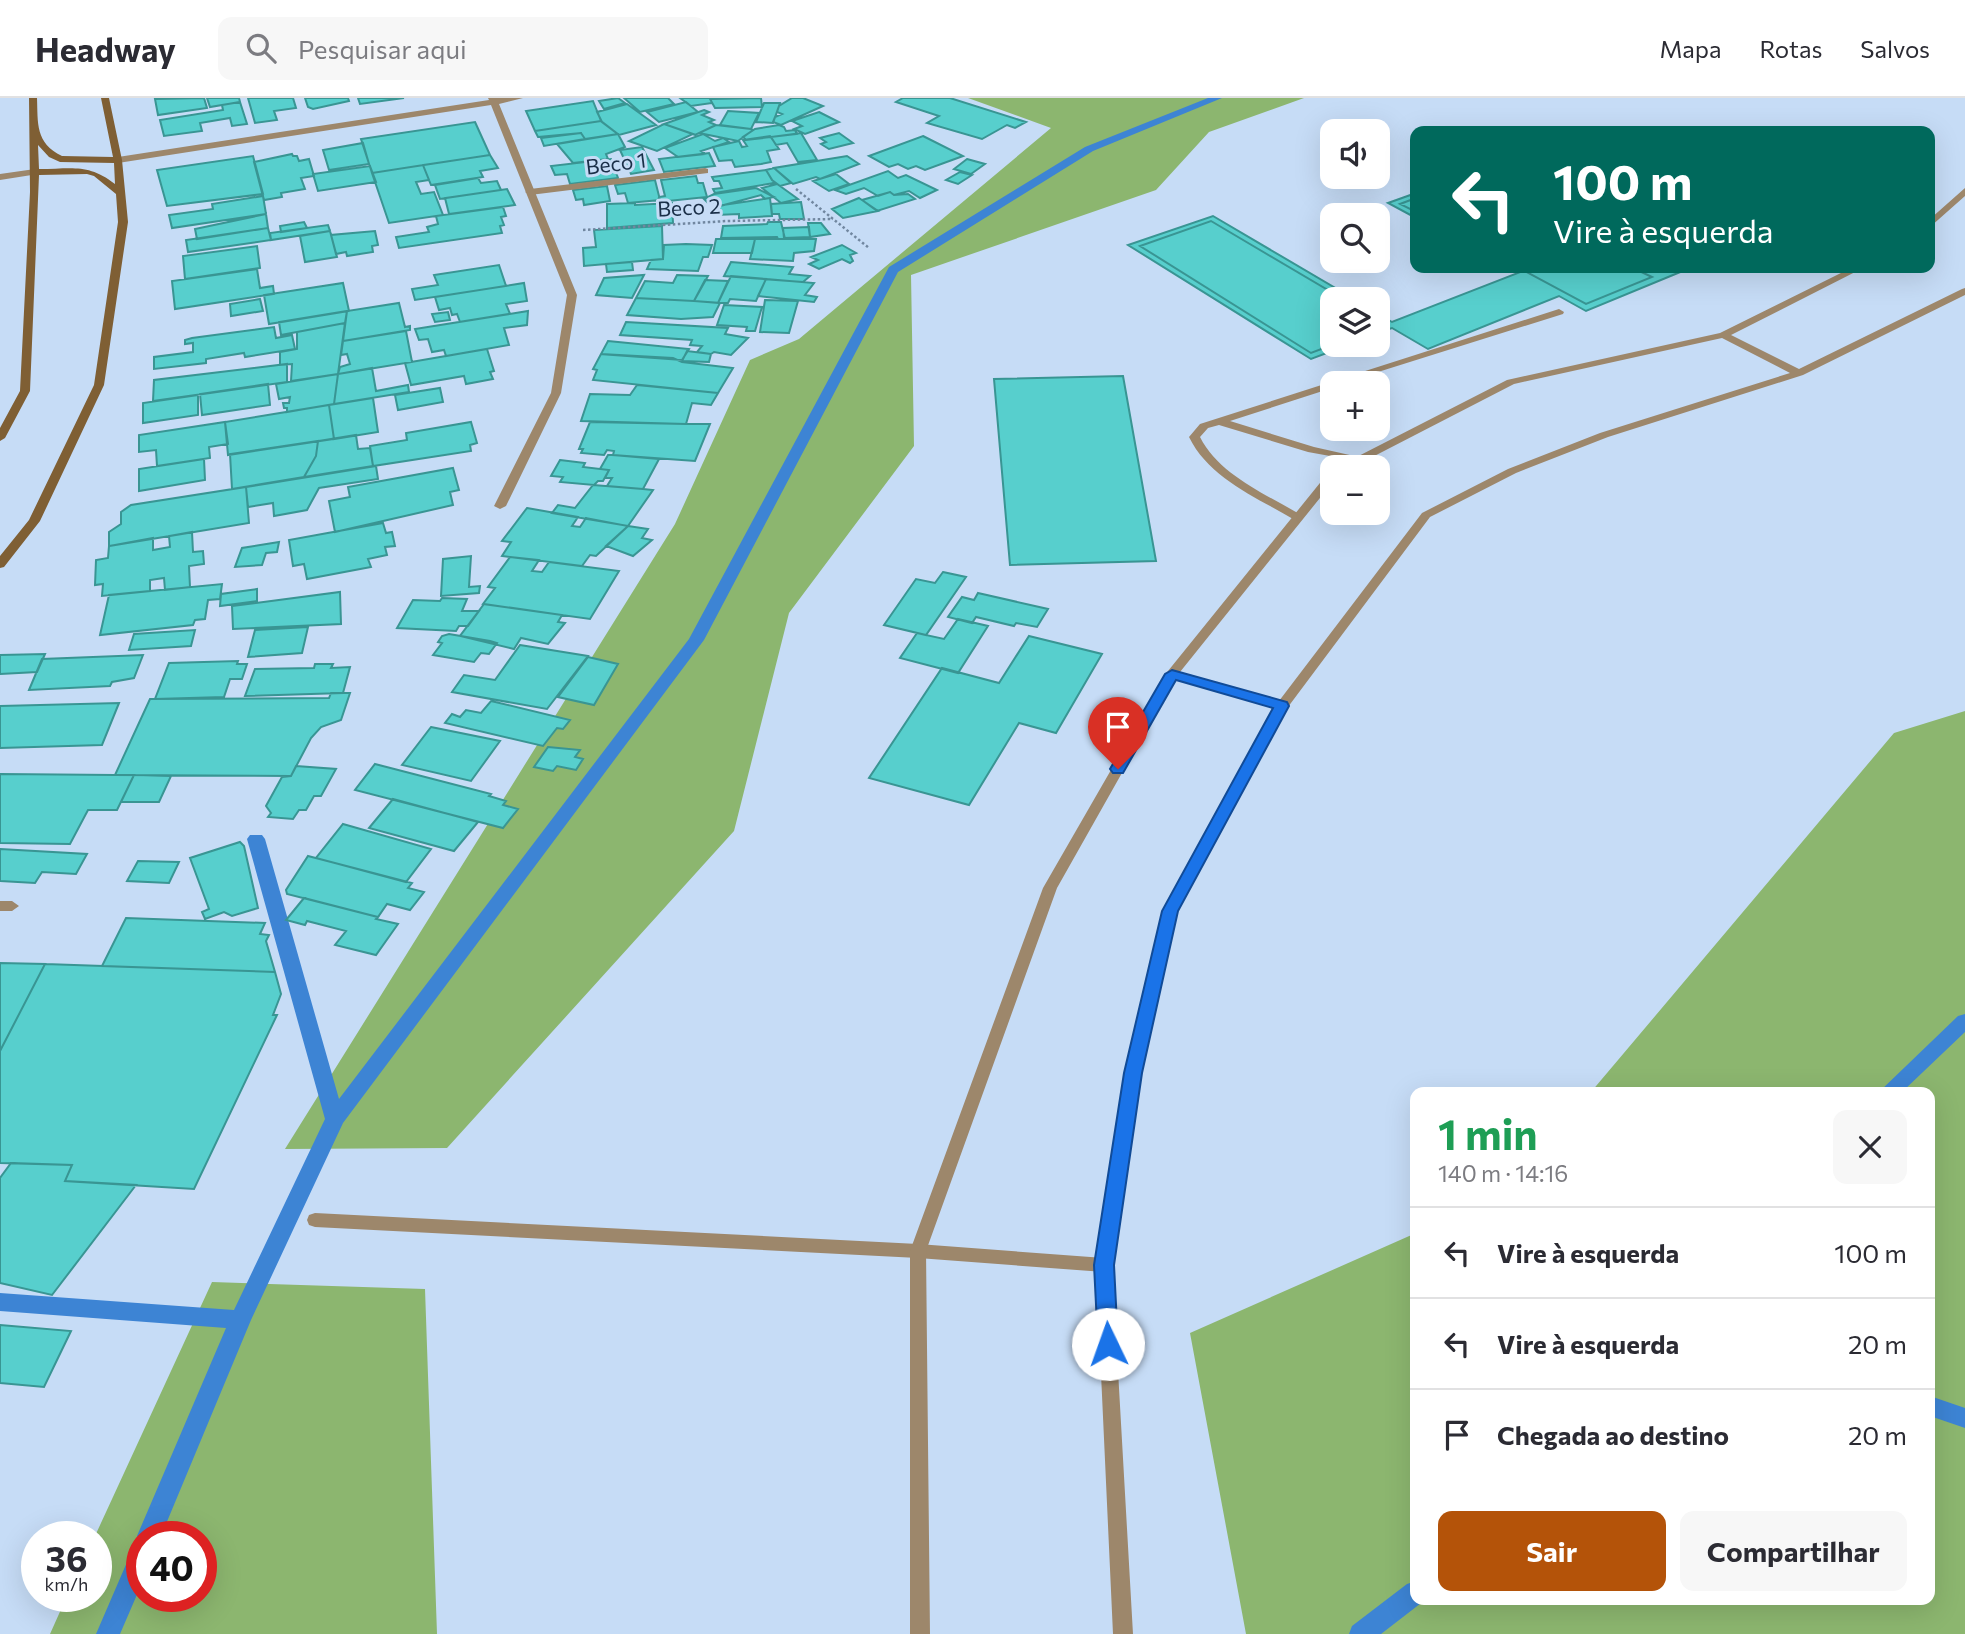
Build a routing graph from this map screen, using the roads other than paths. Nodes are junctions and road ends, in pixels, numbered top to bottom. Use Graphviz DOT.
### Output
graph roads {
  1 [pos="33,98"];
  2 [pos="105,98"];
  3 [pos="519,98"];
  4 [pos="493,100"];
  5 [pos="34,134"];
  6 [pos="118,160"];
  7 [pos="705,171"];
  8 [pos="35,172"];
  9 [pos="0,177"];
  10 [pos="1965,191"];
  11 [pos="530,192"];
  12 [pos="122,194"];
  13 [pos="1935,219"];
  14 [pos="1848,273"];
  15 [pos="1965,291"];
  16 [pos="1559,312"];
  17 [pos="1723,335"];
  18 [pos="1370,371"];
  19 [pos="1800,373"];
  20 [pos="1320,387"];
  21 [pos="1219,421"];
  22 [pos="0,438"];
  23 [pos="1336,455"];
  24 [pos="1369,455"];
  25 [pos="1320,489"];
  26 [pos="500,506"];
  27 [pos="1297,517"];
  28 [pos="0,564"];
  29 [pos="1172,674"];
  30 [pos="1282,706"];
  31 [pos="315,1220"];
  32 [pos="918,1251"];
  33 [pos="1104,1265"];
  34 [pos="920,1634"];
  35 [pos="1123,1634"];
  1 -- 5 [label="main road"];
  2 -- 6 [label="main road"];
  3 -- 4 [label="street"];
  4 -- 6 [label="street"];
  4 -- 11 [label="street"];
  5 -- 6 [label="main road"];
  5 -- 8 [label="main road"];
  6 -- 12 [label="main road"];
  7 -- 11 [label="street, Beco 1"];
  8 -- 9 [label="street"];
  8 -- 12 [label="main road"];
  8 -- 22 [label="main road"];
  10 -- 13 [label="street"];
  11 -- 26 [label="street"];
  12 -- 28 [label="main road"];
  14 -- 17 [label="street"];
  15 -- 19 [label="street"];
  16 -- 18 [label="street"];
  17 -- 19 [label="street"];
  17 -- 24 [label="street"];
  19 -- 30 [label="street"];
  20 -- 21 [label="street"];
  21 -- 23 [label="street"];
  21 -- 27 [label="street"];
  25 -- 27 [label="street"];
  27 -- 29 [label="street"];
  29 -- 30 [label="street"];
  29 -- 32 [label="street"];
  30 -- 33 [label="street"];
  31 -- 32 [label="street"];
  32 -- 33 [label="street"];
  32 -- 34 [label="street"];
  33 -- 35 [label="street"];
}
